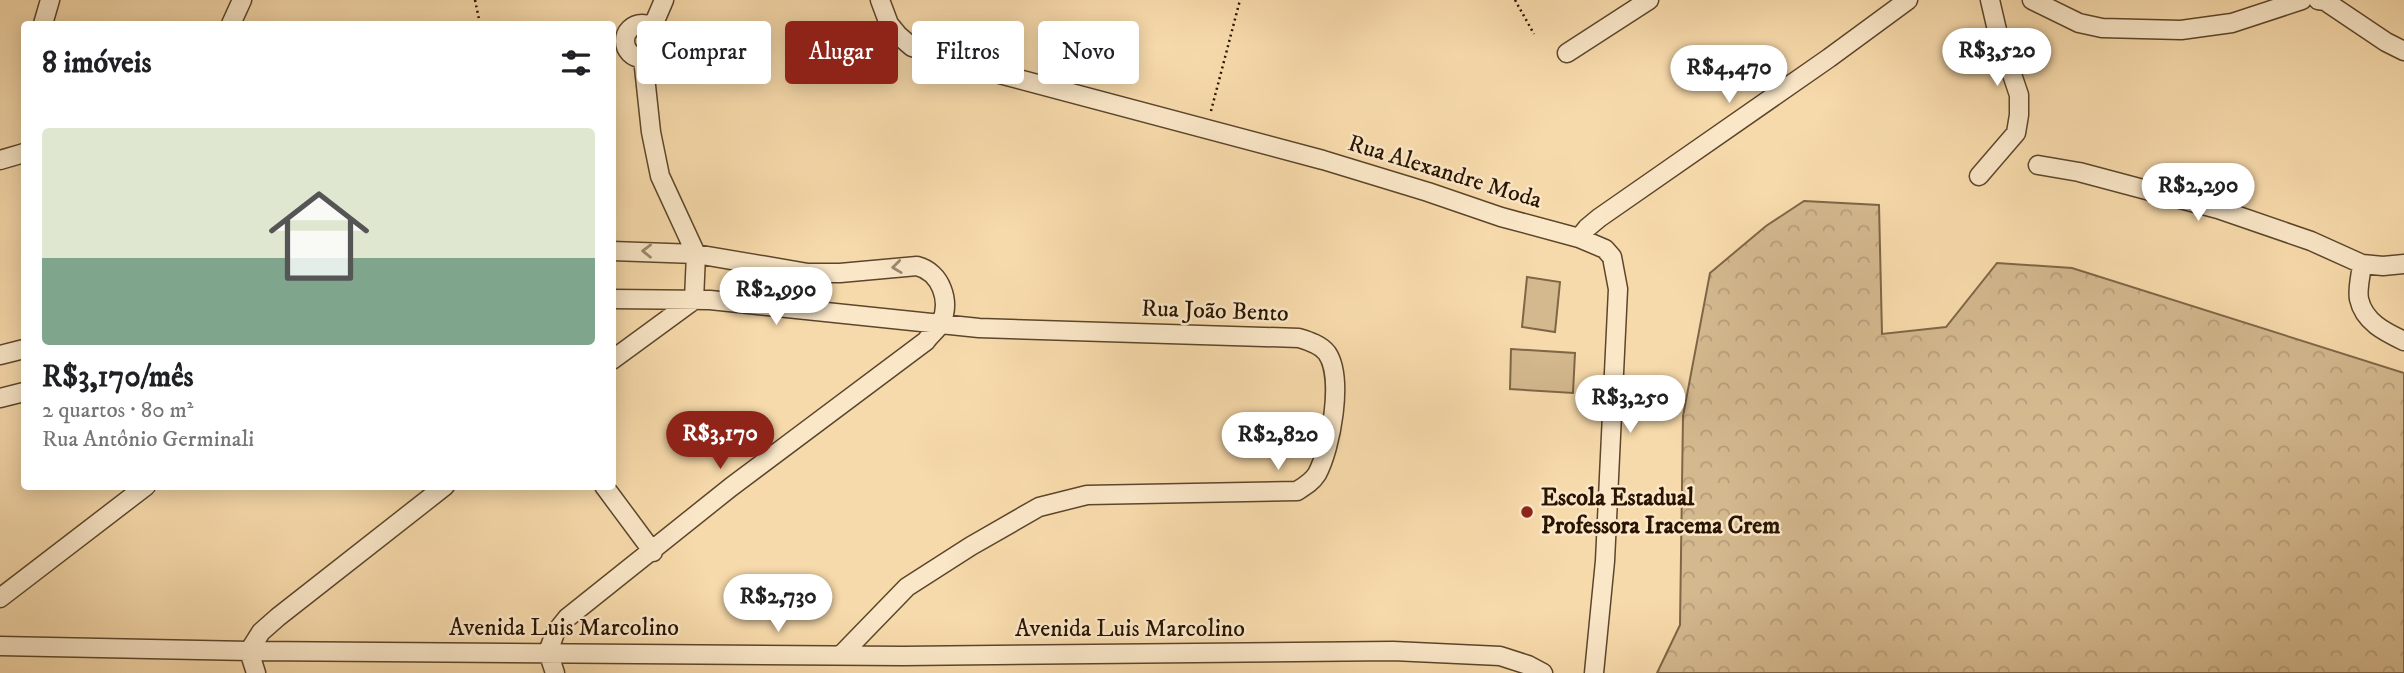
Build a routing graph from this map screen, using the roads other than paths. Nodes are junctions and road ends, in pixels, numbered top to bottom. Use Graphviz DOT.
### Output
graph roads {
  1 [pos="50,0"];
  2 [pos="242,0"];
  3 [pos="664,0"];
  4 [pos="880,0"];
  5 [pos="1648,0"];
  6 [pos="1908,0"];
  7 [pos="1990,0"];
  8 [pos="2032,0"];
  9 [pos="2302,0"];
  10 [pos="2318,0"];
  11 [pos="44,21"];
  12 [pos="233,21"];
  13 [pos="655,21"];
  14 [pos="637,26"];
  15 [pos="619,47"];
  16 [pos="2404,51"];
  17 [pos="1567,53"];
  18 [pos="637,56"];
  19 [pos="646,84"];
  20 [pos="21,154"];
  21 [pos="0,160"];
  22 [pos="2038,165"];
  23 [pos="1979,176"];
  24 [pos="1579,239"];
  25 [pos="616,251"];
  26 [pos="696,254"];
  27 [pos="2362,264"];
  28 [pos="2404,264"];
  29 [pos="616,299"];
  30 [pos="694,300"];
  31 [pos="940,324"];
  32 [pos="2404,341"];
  33 [pos="21,350"];
  34 [pos="0,355"];
  35 [pos="616,357"];
  36 [pos="21,393"];
  37 [pos="0,398"];
  38 [pos="141,490"];
  39 [pos="440,490"];
  40 [pos="607,490"];
  41 [pos="653,552"];
  42 [pos="0,598"];
  43 [pos="0,646"];
  44 [pos="249,651"];
  45 [pos="548,652"];
  46 [pos="842,654"];
  47 [pos="973,664"];
  48 [pos="256,673"];
  49 [pos="555,673"];
  50 [pos="1543,673"];
  51 [pos="1594,673"];
  1 -- 11 [label="street"];
  2 -- 12 [label="street"];
  3 -- 13 [label="street"];
  4 -- 24 [label="street, Rua Alexandre Moda"];
  5 -- 17 [label="street"];
  6 -- 24 [label="street"];
  7 -- 23 [label="street"];
  8 -- 9 [label="street"];
  10 -- 16 [label="street"];
  14 -- 15 [label="street"];
  15 -- 18 [label="street"];
  19 -- 26 [label="street"];
  20 -- 21 [label="street"];
  22 -- 27 [label="street"];
  24 -- 51 [label="street, Rua Alexandre Moda"];
  26 -- 25 [label="street, one-way"];
  26 -- 30 [label="street"];
  31 -- 26 [label="street, one-way"];
  27 -- 28 [label="street"];
  27 -- 32 [label="street"];
  29 -- 30 [label="street, Rua João Bento"];
  30 -- 31 [label="street, Rua João Bento"];
  30 -- 35 [label="street"];
  31 -- 41 [label="street"];
  31 -- 46 [label="street, Rua João Bento"];
  33 -- 34 [label="street"];
  36 -- 37 [label="street"];
  38 -- 42 [label="street"];
  39 -- 44 [label="street"];
  40 -- 41 [label="street"];
  41 -- 45 [label="street"];
  43 -- 44 [label="street, Avenida Luis Marcolino"];
  44 -- 45 [label="street, Avenida Luis Marcolino"];
  44 -- 48 [label="street"];
  45 -- 46 [label="street, Avenida Luis Marcolino"];
  45 -- 49 [label="street"];
  46 -- 47 [label="street, Avenida Luis Marcolino"];
  47 -- 50 [label="street, Avenida Luis Marcolino"];
}
